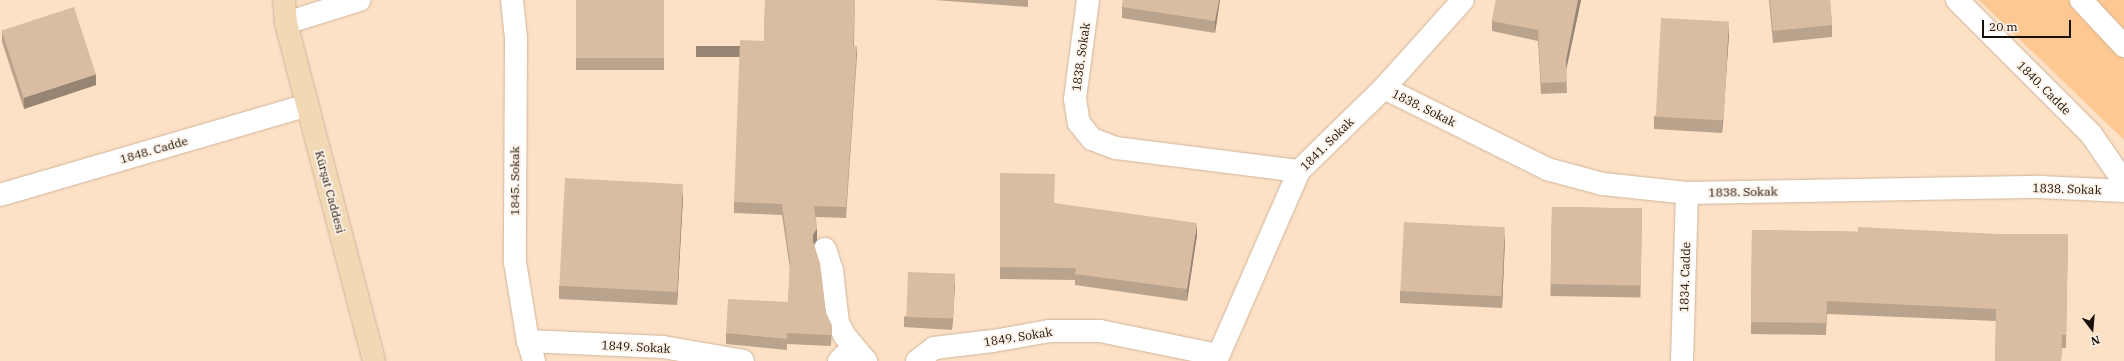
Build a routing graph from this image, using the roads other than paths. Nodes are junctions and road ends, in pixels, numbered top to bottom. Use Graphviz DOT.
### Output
graph roads {
  1 [pos="275,0"];
  2 [pos="284,0"];
  3 [pos="360,0"];
  4 [pos="512,0"];
  5 [pos="1088,0"];
  6 [pos="1463,0"];
  7 [pos="1957,0"];
  8 [pos="2081,0"];
  9 [pos="286,23"];
  10 [pos="2124,46"];
  11 [pos="1384,88"];
  12 [pos="307,105"];
  13 [pos="1299,171"];
  14 [pos="2124,182"];
  15 [pos="2124,191"];
  16 [pos="1687,193"];
  17 [pos="0,195"];
  18 [pos="825,249"];
  19 [pos="531,351"];
  20 [pos="853,356"];
  21 [pos="1217,358"];
  22 [pos="374,361"];
  23 [pos="743,361"];
  24 [pos="917,361"];
  25 [pos="1682,361"];
  1 -- 9 [label="main road, Kürşat Caddesi"];
  2 -- 9 [label="main road, Kürşat Caddesi"];
  3 -- 9 [label="street"];
  4 -- 19 [label="street, 1845. Sokak"];
  5 -- 13 [label="street, 1838. Sokak"];
  6 -- 11 [label="street, 1841. Sokak"];
  7 -- 14 [label="street, 1840. Cadde"];
  8 -- 10 [label="street"];
  9 -- 12 [label="main road, Kürşat Caddesi"];
  11 -- 13 [label="street, 1841. Sokak"];
  11 -- 16 [label="street, 1838. Sokak"];
  12 -- 17 [label="street, 1848. Cadde"];
  12 -- 22 [label="main road, Kürşat Caddesi"];
  13 -- 21 [label="street, 1841. Sokak"];
  15 -- 16 [label="street, 1838. Sokak"];
  16 -- 25 [label="street, 1834. Cadde"];
  18 -- 20 [label="street"];
  19 -- 23 [label="street, 1849. Sokak"];
  21 -- 24 [label="street, 1849. Sokak"];
}
